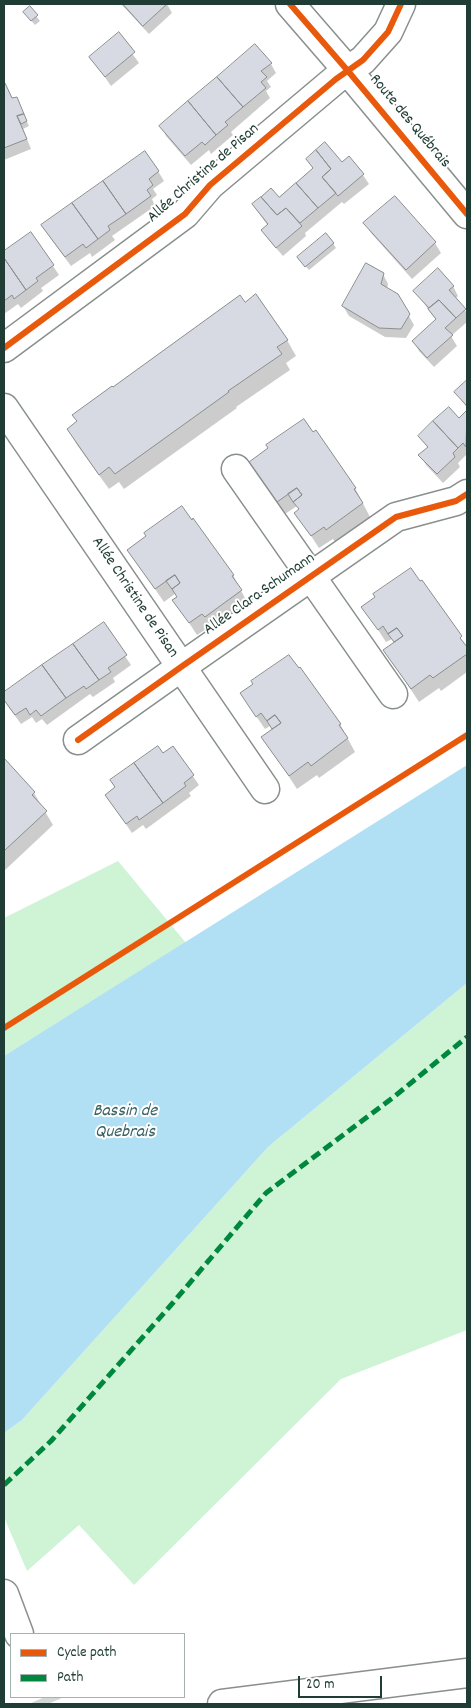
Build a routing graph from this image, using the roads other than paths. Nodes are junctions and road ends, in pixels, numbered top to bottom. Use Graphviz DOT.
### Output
graph roads {
  1 [pos="290,4"];
  2 [pos="402,4"];
  3 [pos="348,71"];
  4 [pos="467,214"];
  5 [pos="4,348"];
  6 [pos="4,408"];
  7 [pos="236,469"];
  8 [pos="467,494"];
  9 [pos="312,576"];
  10 [pos="181,667"];
  11 [pos="394,694"];
  12 [pos="78,740"];
  13 [pos="265,789"];
  14 [pos="4,1594"];
  15 [pos="19,1633"];
  16 [pos="467,1673"];
  17 [pos="222,1704"];
  1 -- 3 [label="main road, Route des Québrais"];
  2 -- 3 [label="main road, Allée Christine de Pisan"];
  3 -- 4 [label="main road, Route des Québrais"];
  3 -- 5 [label="main road, Allée Christine de Pisan"];
  6 -- 10 [label="main road, Allée Christine de Pisan"];
  7 -- 9 [label="main road, Allée Clara Schumann"];
  8 -- 9 [label="main road, Allée Clara Schumann"];
  9 -- 10 [label="main road, Allée Clara Schumann"];
  9 -- 11 [label="main road, Allée Clara Schumann"];
  10 -- 12 [label="main road, Allée Clara Schumann"];
  10 -- 13 [label="main road, Allée Christine de Pisan"];
  14 -- 15 [label="main road"];
  16 -- 17 [label="main road"];
}
